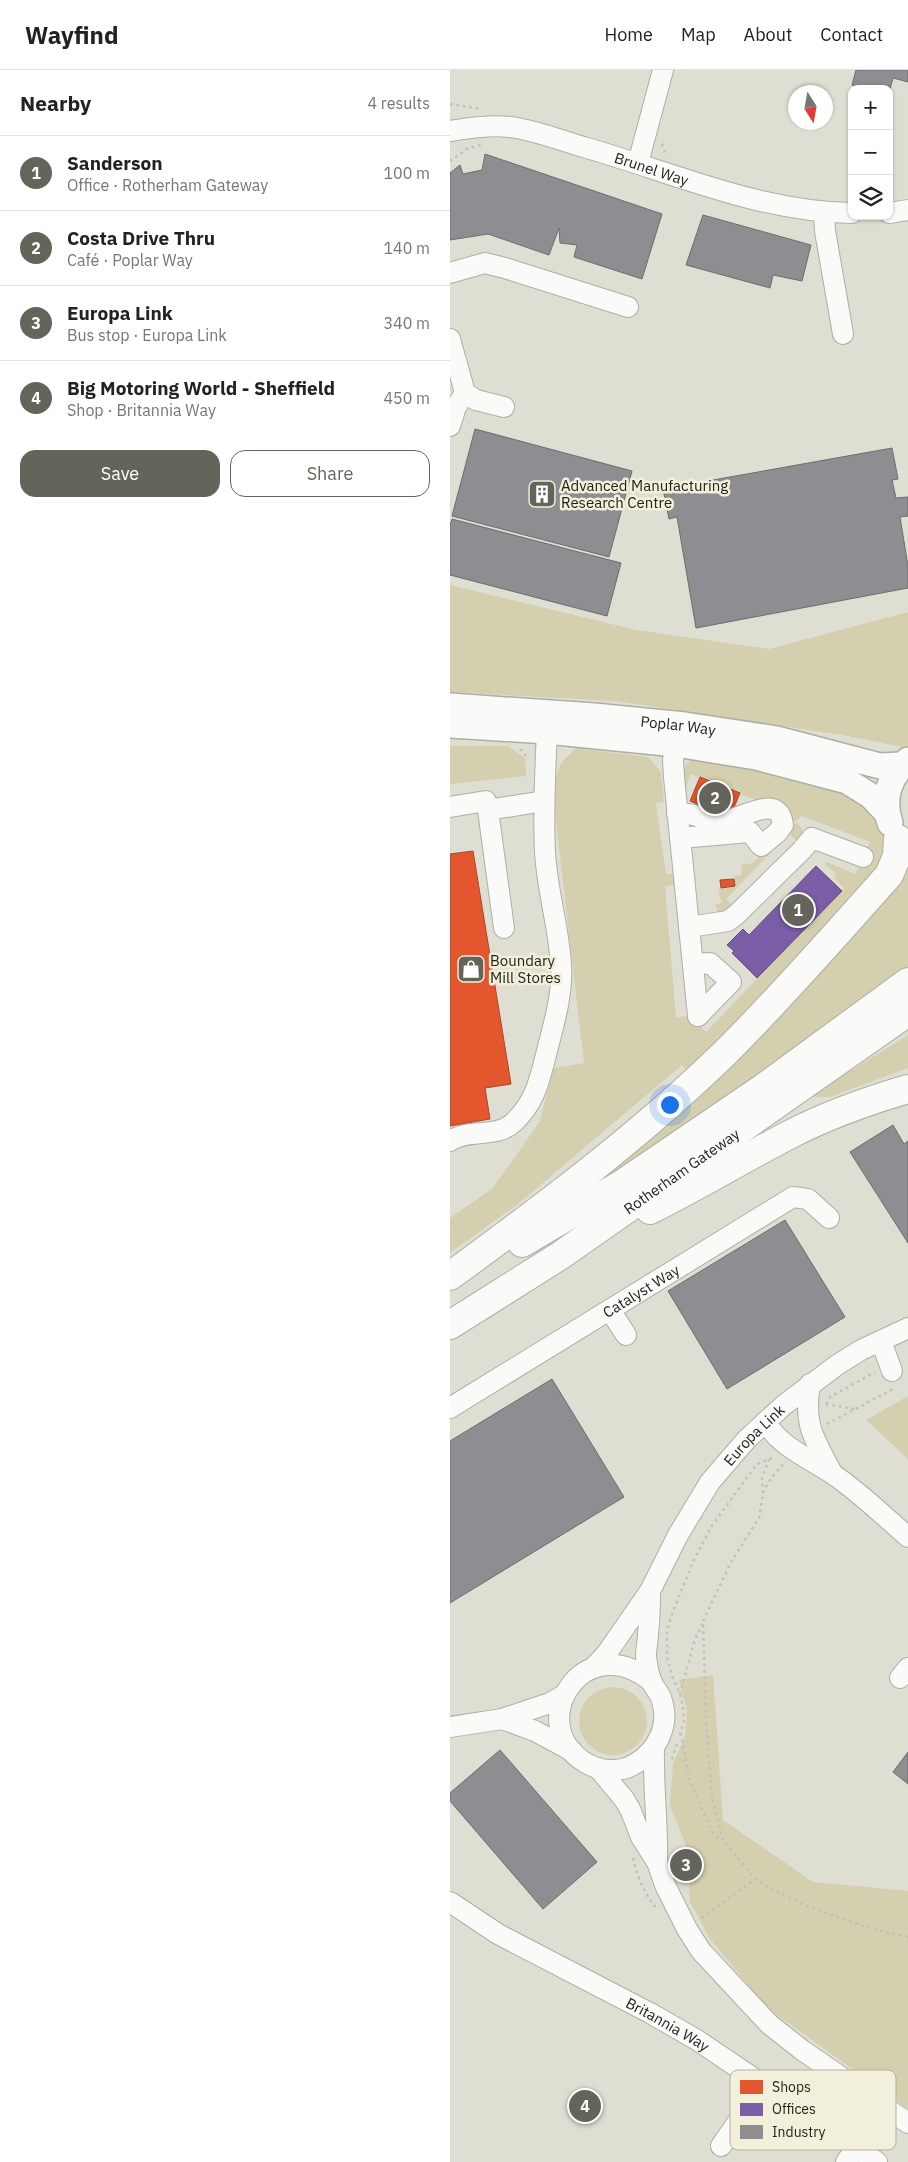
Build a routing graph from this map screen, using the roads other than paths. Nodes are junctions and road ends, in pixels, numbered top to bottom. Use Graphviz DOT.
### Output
graph roads {
  1 [pos="663,70"];
  2 [pos="450,131"];
  3 [pos="638,163"];
  4 [pos="908,210"];
  5 [pos="893,212"];
  6 [pos="824,213"];
  7 [pos="848,213"];
  8 [pos="450,274"];
  9 [pos="628,307"];
  10 [pos="843,334"];
  11 [pos="450,339"];
  12 [pos="465,393"];
  13 [pos="504,407"];
  14 [pos="450,426"];
  15 [pos="450,706"];
  16 [pos="450,725"];
  17 [pos="547,731"];
  18 [pos="676,744"];
  19 [pos="905,762"];
  20 [pos="544,801"];
  21 [pos="450,807"];
  22 [pos="488,810"];
  23 [pos="887,813"];
  24 [pos="677,814"];
  25 [pos="680,838"];
  26 [pos="903,842"];
  27 [pos="863,857"];
  28 [pos="689,927"];
  29 [pos="504,928"];
  30 [pos="693,964"];
  31 [pos="908,982"];
  32 [pos="908,1012"];
  33 [pos="906,1090"];
  34 [pos="450,1141"];
  35 [pos="829,1218"];
  36 [pos="561,1255"];
  37 [pos="450,1276"];
  38 [pos="450,1285"];
  39 [pos="610,1310"];
  40 [pos="450,1325"];
  41 [pos="908,1328"];
  42 [pos="626,1335"];
  43 [pos="881,1341"];
  44 [pos="893,1374"];
  45 [pos="810,1384"];
  46 [pos="450,1408"];
  47 [pos="765,1422"];
  48 [pos="832,1473"];
  49 [pos="908,1537"];
  50 [pos="650,1591"];
  51 [pos="593,1668"];
  52 [pos="652,1682"];
  53 [pos="564,1695"];
  54 [pos="502,1720"];
  55 [pos="450,1727"];
  56 [pos="654,1749"];
  57 [pos="572,1751"];
  58 [pos="598,1768"];
  59 [pos="657,1862"];
  60 [pos="450,1902"];
  61 [pos="743,2070"];
  62 [pos="831,2070"];
  63 [pos="896,2115"];
  64 [pos="908,2123"];
  65 [pos="730,2133"];
  66 [pos="721,2146"];
  67 [pos="851,2155"];
  68 [pos="876,2162"];
  1 -- 3 [label="street"];
  2 -- 3 [label="street, Brunel Way"];
  3 -- 6 [label="street, Brunel Way"];
  4 -- 5 [label="street"];
  6 -- 7 [label="street, Brunel Way"];
  6 -- 10 [label="street"];
  8 -- 9 [label="street"];
  11 -- 12 [label="street"];
  12 -- 13 [label="street"];
  12 -- 14 [label="street"];
  15 -- 19 [label="main road, Poplar Way"];
  16 -- 17 [label="main road, Poplar Way"];
  17 -- 18 [label="main road, Poplar Way"];
  17 -- 20 [label="street"];
  18 -- 23 [label="main road, Poplar Way"];
  18 -- 24 [label="street"];
  19 -- 23 [label="main road"];
  20 -- 22 [label="street"];
  20 -- 34 [label="street"];
  21 -- 22 [label="street"];
  22 -- 29 [label="street"];
  23 -- 26 [label="main road"];
  24 -- 25 [label="street"];
  24 -- 25 [label="street"];
  25 -- 28 [label="street"];
  26 -- 37 [label="highway"];
  27 -- 28 [label="street"];
  28 -- 30 [label="street"];
  31 -- 38 [label="highway, Rotherham Gateway"];
  32 -- 36 [label="highway, Rotherham Gateway"];
  33 -- 36 [label="highway"];
  35 -- 39 [label="street, Catalyst Way"];
  36 -- 40 [label="highway, Rotherham Gateway"];
  39 -- 42 [label="street"];
  39 -- 46 [label="street, Catalyst Way"];
  41 -- 43 [label="street, Europa Link"];
  43 -- 44 [label="street"];
  43 -- 45 [label="street, Europa Link"];
  45 -- 47 [label="street, Europa Link"];
  45 -- 48 [label="street"];
  47 -- 48 [label="street"];
  47 -- 50 [label="street, Europa Link"];
  48 -- 49 [label="street"];
  50 -- 51 [label="street, Europa Link"];
  50 -- 52 [label="street, Europa Link"];
  51 -- 52 [label="street, Europa Link"];
  51 -- 53 [label="street, Europa Link"];
  52 -- 56 [label="street, Europa Link"];
  53 -- 54 [label="street"];
  53 -- 57 [label="street, Europa Link"];
  54 -- 55 [label="street"];
  54 -- 57 [label="street"];
  56 -- 58 [label="street"];
  56 -- 59 [label="street, Europa Link"];
  57 -- 58 [label="street, Europa Link"];
  58 -- 59 [label="street, Europa Link"];
  59 -- 62 [label="street, Europa Link"];
  60 -- 61 [label="street, Britannia Way"];
  63 -- 64 [label="street, Europa Link"];
  65 -- 66 [label="street"];
  67 -- 68 [label="street, Britannia Way"];
}
